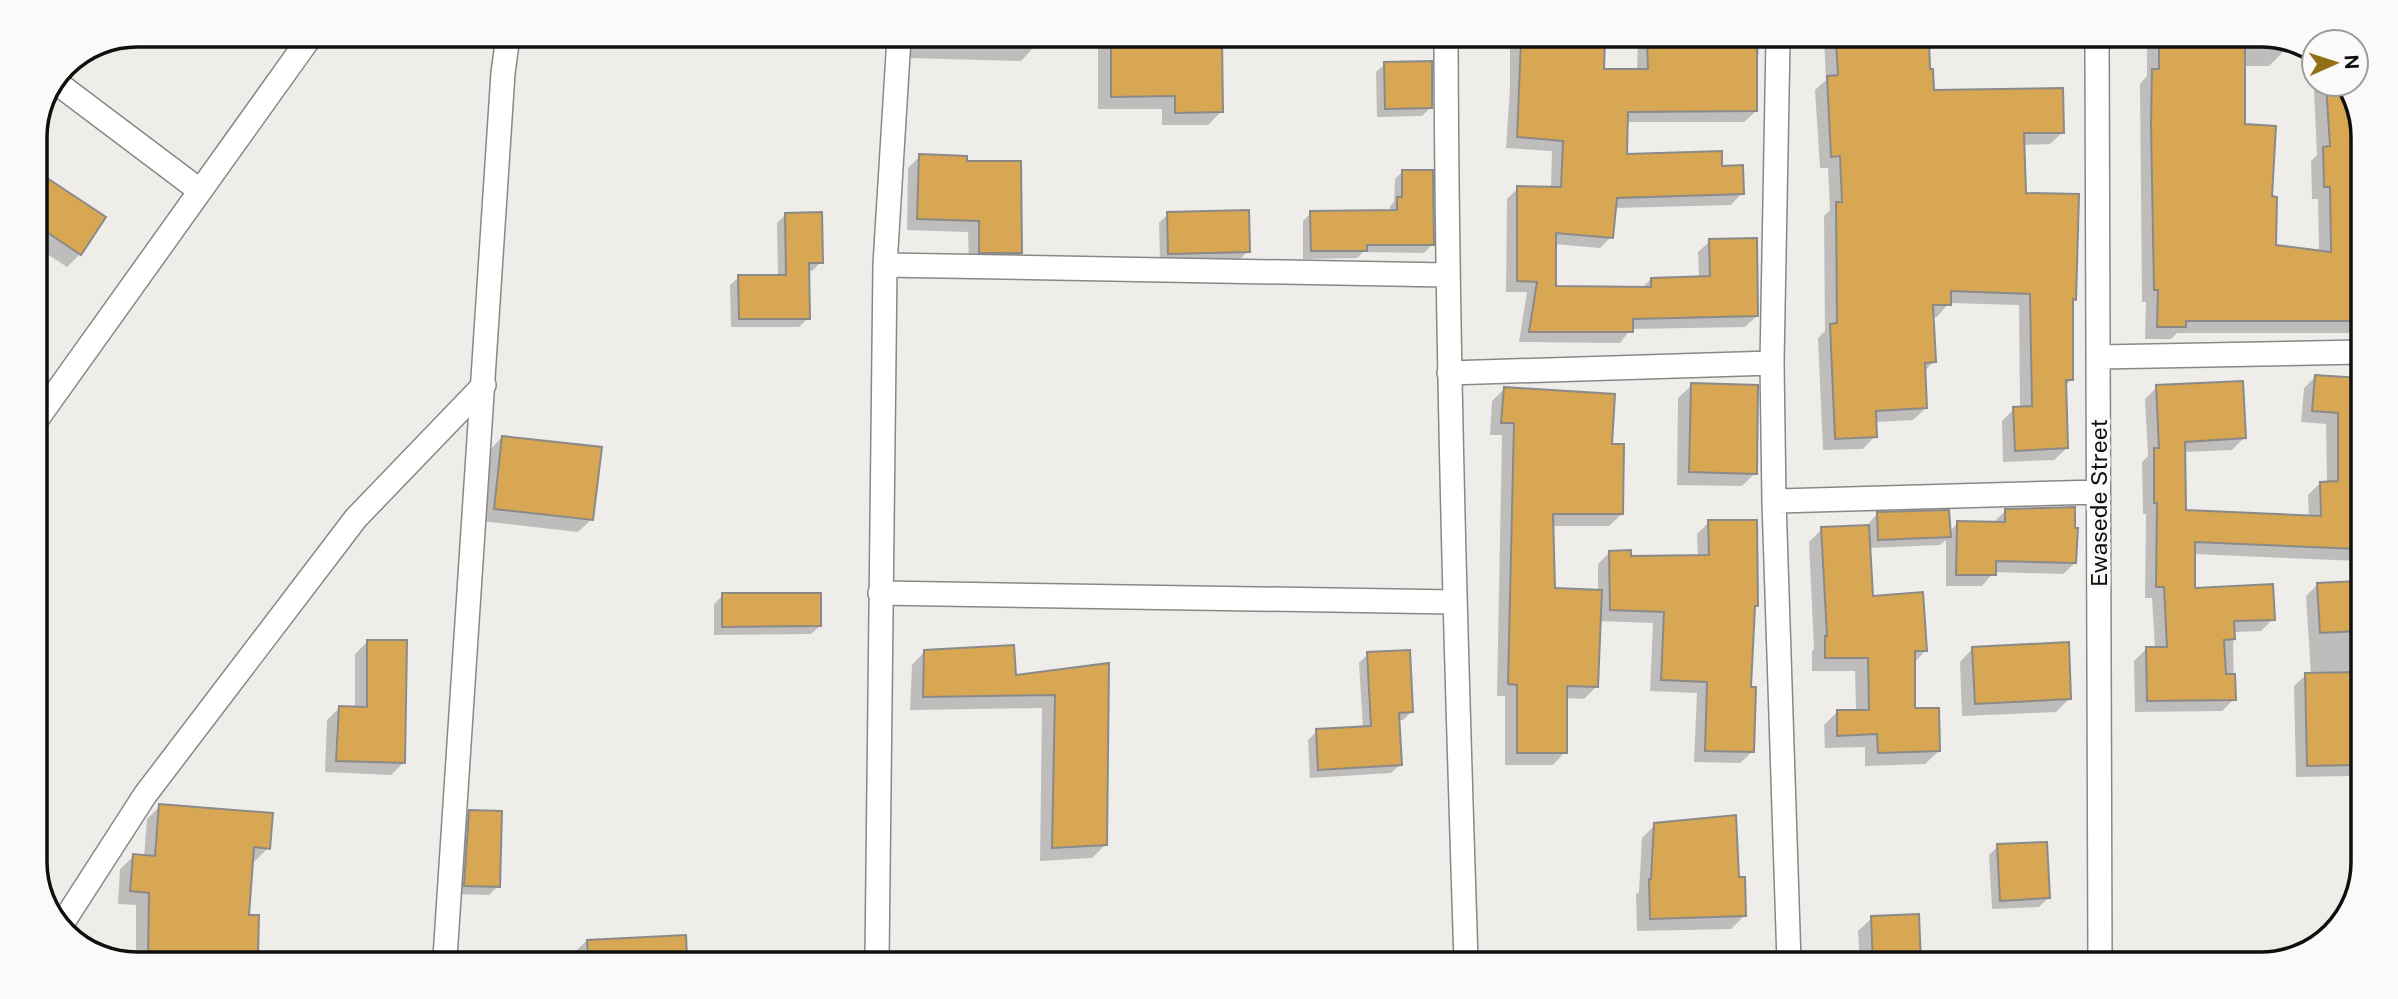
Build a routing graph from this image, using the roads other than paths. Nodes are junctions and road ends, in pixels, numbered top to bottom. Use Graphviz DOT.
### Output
graph roads {
  1 [pos="303,47"];
  2 [pos="507,47"];
  3 [pos="898,47"];
  4 [pos="1446,47"];
  5 [pos="1778,47"];
  6 [pos="2097,47"];
  7 [pos="63,88"];
  8 [pos="199,190"];
  9 [pos="885,265"];
  10 [pos="1447,275"];
  11 [pos="2351,352"];
  12 [pos="2099,357"];
  13 [pos="1772,363"];
  14 [pos="1449,373"];
  15 [pos="484,385"];
  16 [pos="47,405"];
  17 [pos="2098,492"];
  18 [pos="1774,501"];
  19 [pos="880,593"];
  20 [pos="1454,602"];
  21 [pos="67,917"];
  22 [pos="445,952"];
  23 [pos="877,952"];
  24 [pos="1466,952"];
  25 [pos="1789,952"];
  26 [pos="2100,952"];
  1 -- 8 [label="street"];
  2 -- 15 [label="street"];
  3 -- 9 [label="street"];
  4 -- 10 [label="street"];
  5 -- 13 [label="street"];
  6 -- 12 [label="street, Ewasede Street"];
  7 -- 8 [label="street"];
  8 -- 16 [label="street"];
  9 -- 10 [label="street"];
  9 -- 19 [label="street"];
  10 -- 14 [label="street"];
  11 -- 12 [label="street"];
  12 -- 17 [label="street, Ewasede Street"];
  13 -- 14 [label="street"];
  13 -- 18 [label="street"];
  14 -- 20 [label="street"];
  15 -- 21 [label="street"];
  15 -- 22 [label="street"];
  17 -- 18 [label="street"];
  17 -- 26 [label="street, Ewasede Street"];
  18 -- 25 [label="street"];
  19 -- 20 [label="street"];
  19 -- 23 [label="street"];
  20 -- 24 [label="street"];
}
